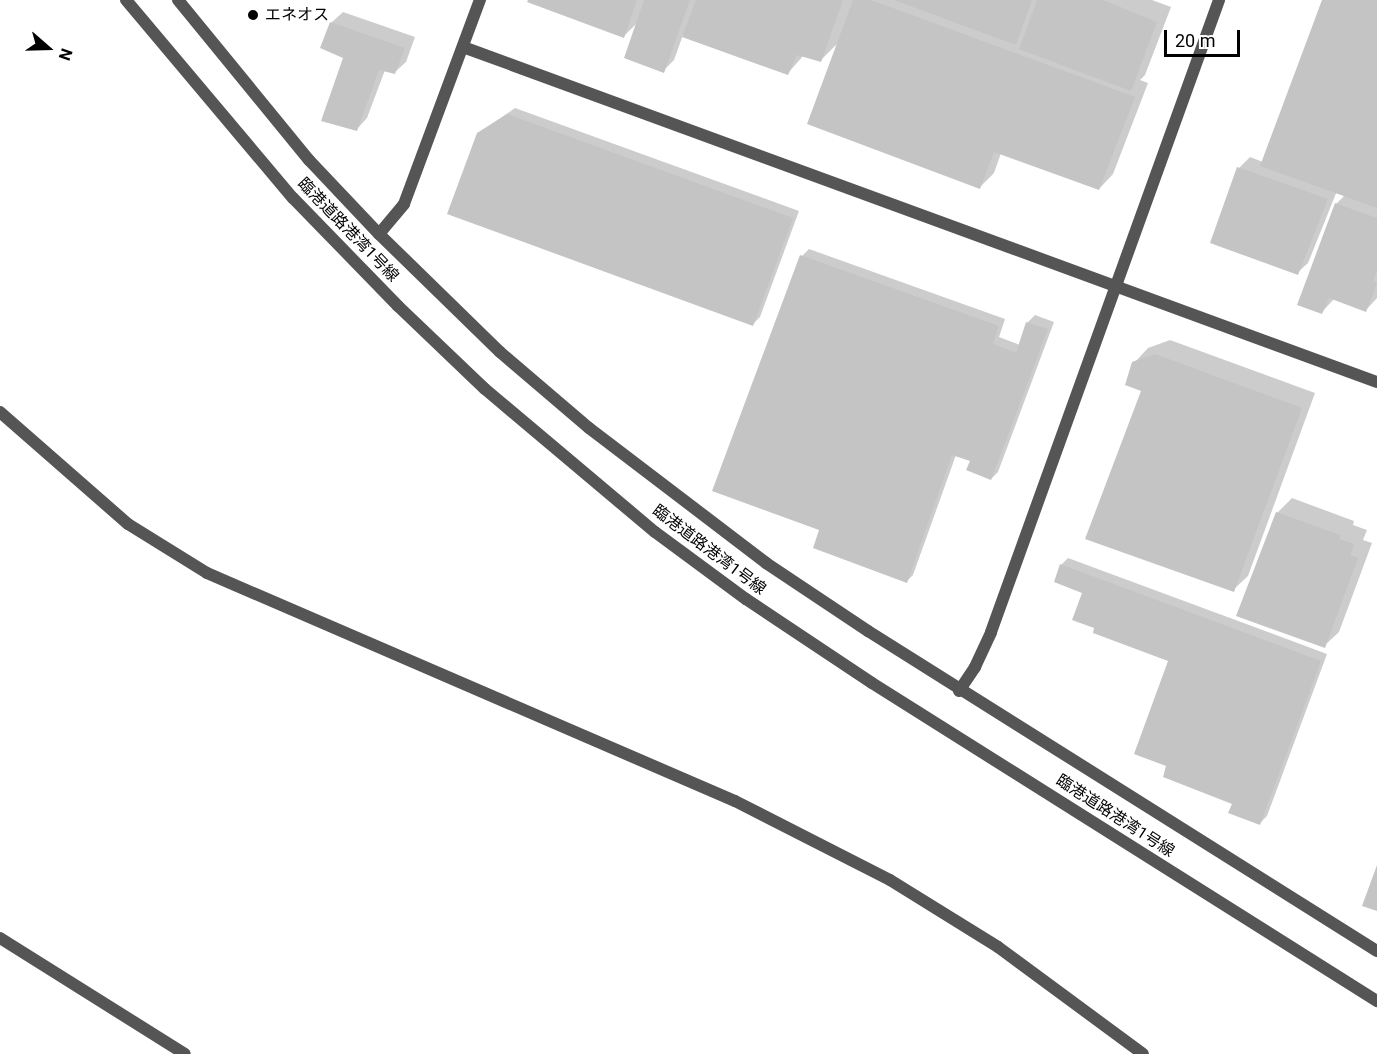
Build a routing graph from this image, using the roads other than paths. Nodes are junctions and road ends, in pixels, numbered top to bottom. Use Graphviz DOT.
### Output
graph roads {
  1 [pos="126,0"];
  2 [pos="178,0"];
  3 [pos="480,0"];
  4 [pos="1219,0"];
  5 [pos="463,47"];
  6 [pos="378,234"];
  7 [pos="1115,286"];
  8 [pos="1377,382"];
  9 [pos="0,412"];
  10 [pos="959,690"];
  11 [pos="0,939"];
  12 [pos="1377,951"];
  13 [pos="1377,1001"];
  14 [pos="185,1054"];
  15 [pos="1143,1054"];
  1 -- 13 [label="street, 臨港道路港湾1号線"];
  2 -- 6 [label="street, 臨港道路港湾1号線"];
  3 -- 5 [label="street"];
  4 -- 7 [label="street"];
  5 -- 6 [label="street"];
  5 -- 7 [label="street"];
  6 -- 10 [label="street, 臨港道路港湾1号線"];
  7 -- 8 [label="street"];
  7 -- 10 [label="street"];
  9 -- 15 [label="street"];
  10 -- 12 [label="street, 臨港道路港湾1号線"];
  11 -- 14 [label="street"];
}
